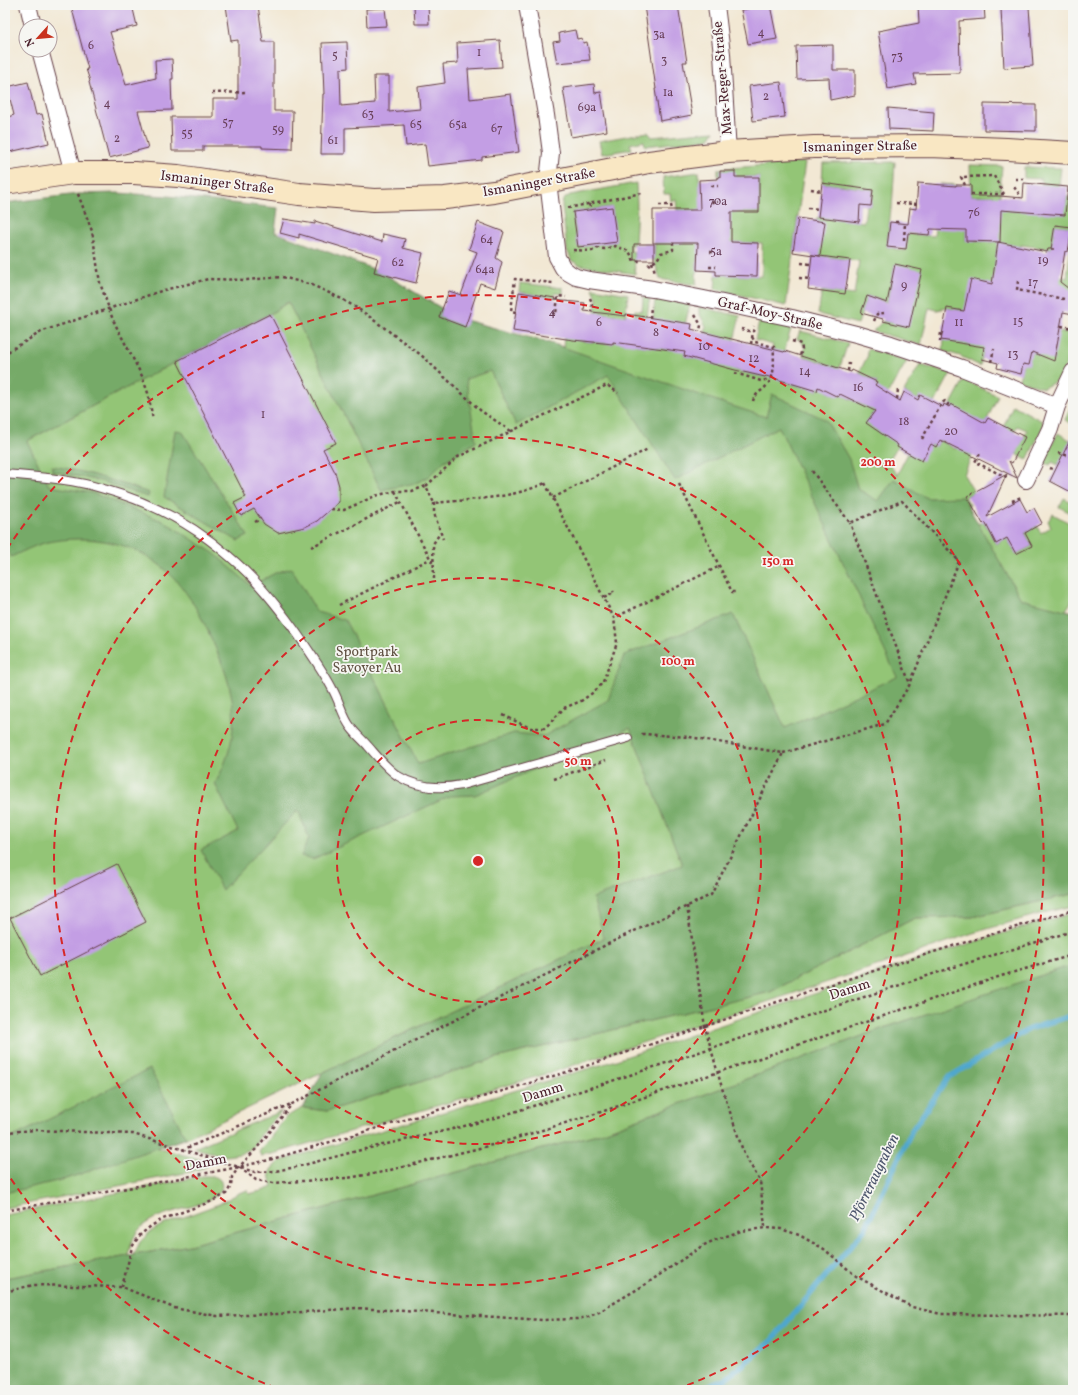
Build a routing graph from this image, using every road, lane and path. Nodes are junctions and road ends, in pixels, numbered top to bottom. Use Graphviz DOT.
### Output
graph roads {
  1 [pos="28,5"];
  2 [pos="527,5"];
  3 [pos="716,5"];
  4 [pos="31,18"];
  5 [pos="42,58"];
  6 [pos="248,92"];
  7 [pos="212,93"];
  8 [pos="728,152"];
  9 [pos="1073,153"];
  10 [pos="1073,172"];
  11 [pos="1015,179"];
  12 [pos="1024,179"];
  13 [pos="548,181"];
  14 [pos="5,183"];
  15 [pos="1072,183"];
  16 [pos="75,184"];
  17 [pos="965,185"];
  18 [pos="711,186"];
  19 [pos="718,186"];
  20 [pos="1014,187"];
  21 [pos="810,189"];
  22 [pos="821,191"];
  23 [pos="642,193"];
  24 [pos="1073,193"];
  25 [pos="971,194"];
  26 [pos="1020,198"];
  27 [pos="711,202"];
  28 [pos="718,202"];
  29 [pos="896,203"];
  30 [pos="588,204"];
  31 [pos="917,204"];
  32 [pos="659,205"];
  33 [pos="562,208"];
  34 [pos="808,208"];
  35 [pos="819,209"];
  36 [pos="591,210"];
  37 [pos="672,210"];
  38 [pos="895,222"];
  39 [pos="900,222"];
  40 [pos="905,223"];
  41 [pos="904,240"];
  42 [pos="673,243"];
  43 [pos="1069,248"];
  44 [pos="567,250"];
  45 [pos="1073,250"];
  46 [pos="710,252"];
  47 [pos="716,252"];
  48 [pos="640,262"];
  49 [pos="801,263"];
  50 [pos="811,264"];
  51 [pos="648,265"];
  52 [pos="710,267"];
  53 [pos="716,267"];
  54 [pos="799,278"];
  55 [pos="810,279"];
  56 [pos="1018,281"];
  57 [pos="560,284"];
  58 [pos="566,296"];
  59 [pos="1064,299"];
  60 [pos="591,307"];
  61 [pos="109,308"];
  62 [pos="516,312"];
  63 [pos="591,312"];
  64 [pos="651,312"];
  65 [pos="692,312"];
  66 [pos="552,313"];
  67 [pos="884,313"];
  68 [pos="650,318"];
  69 [pos="875,319"];
  70 [pos="755,320"];
  71 [pos="1061,326"];
  72 [pos="1073,328"];
  73 [pos="741,329"];
  74 [pos="700,331"];
  75 [pos="753,332"];
  76 [pos="943,333"];
  77 [pos="752,337"];
  78 [pos="940,338"];
  79 [pos="792,341"];
  80 [pos="751,344"];
  81 [pos="800,356"];
  82 [pos="5,357"];
  83 [pos="849,363"];
  84 [pos="848,371"];
  85 [pos="1073,372"];
  86 [pos="735,373"];
  87 [pos="771,379"];
  88 [pos="898,389"];
  89 [pos="618,393"];
  90 [pos="897,399"];
  91 [pos="753,401"];
  92 [pos="947,406"];
  93 [pos="1057,406"];
  94 [pos="153,420"];
  95 [pos="511,431"];
  96 [pos="922,439"];
  97 [pos="648,449"];
  98 [pos="980,456"];
  99 [pos="812,471"];
  100 [pos="5,474"];
  101 [pos="1008,478"];
  102 [pos="1026,480"];
  103 [pos="678,484"];
  104 [pos="426,486"];
  105 [pos="395,491"];
  106 [pos="553,498"];
  107 [pos="400,502"];
  108 [pos="434,503"];
  109 [pos="331,509"];
  110 [pos="260,519"];
  111 [pos="255,522"];
  112 [pos="850,523"];
  113 [pos="440,533"];
  114 [pos="443,539"];
  115 [pos="311,547"];
  116 [pos="430,559"];
  117 [pos="434,566"];
  118 [pos="720,566"];
  119 [pos="434,579"];
  120 [pos="613,591"];
  121 [pos="735,592"];
  122 [pos="604,598"];
  123 [pos="339,605"];
  124 [pos="614,618"];
  125 [pos="910,684"];
  126 [pos="503,715"];
  127 [pos="628,738"];
  128 [pos="783,753"];
  129 [pos="688,906"];
  130 [pos="1073,910"];
  131 [pos="1073,931"];
  132 [pos="1073,955"];
  133 [pos="705,1027"];
  134 [pos="711,1048"];
  135 [pos="718,1073"];
  136 [pos="292,1104"];
  137 [pos="5,1132"];
  138 [pos="182,1150"];
  139 [pos="238,1167"];
  140 [pos="5,1211"];
  141 [pos="765,1228"];
  142 [pos="122,1287"];
  143 [pos="5,1292"];
  144 [pos="1073,1316"];
  1 -- 4 [label="street"];
  2 -- 13 [label="street, Graf-Moy-Straße"];
  3 -- 8 [label="street, Max-Reger-Straße"];
  5 -- 16 [label="street"];
  6 -- 7 [label="path"];
  8 -- 9 [label="street, Ismaninger Straße"];
  8 -- 13 [label="street, Ismaninger Straße"];
  10 -- 15 [label="path"];
  11 -- 12 [label="path"];
  13 -- 16 [label="street, Ismaninger Straße"];
  13 -- 93 [label="street, Graf-Moy-Straße"];
  14 -- 16 [label="street, Ismaninger Straße"];
  15 -- 24 [label="path"];
  16 -- 61 [label="path"];
  17 -- 25 [label="path"];
  18 -- 19 [label="path"];
  20 -- 26 [label="path"];
  21 -- 22 [label="path"];
  23 -- 30 [label="path"];
  27 -- 28 [label="path"];
  29 -- 31 [label="path"];
  30 -- 33 [label="path"];
  30 -- 36 [label="path"];
  32 -- 37 [label="path"];
  34 -- 35 [label="path"];
  38 -- 39 [label="path"];
  40 -- 41 [label="path"];
  42 -- 51 [label="path"];
  43 -- 45 [label="path"];
  44 -- 48 [label="path"];
  46 -- 47 [label="path"];
  49 -- 50 [label="path"];
  52 -- 53 [label="path"];
  54 -- 55 [label="path"];
  56 -- 59 [label="path"];
  57 -- 62 [label="path"];
  58 -- 66 [label="path"];
  60 -- 63 [label="path"];
  61 -- 82 [label="path"];
  61 -- 94 [label="path"];
  61 -- 95 [label="path"];
  64 -- 68 [label="path"];
  65 -- 74 [label="path"];
  67 -- 69 [label="path"];
  70 -- 75 [label="path"];
  71 -- 72 [label="path"];
  73 -- 75 [label="path"];
  75 -- 77 [label="path"];
  76 -- 78 [label="path"];
  77 -- 80 [label="path"];
  77 -- 87 [label="path"];
  79 -- 81 [label="path"];
  83 -- 84 [label="path"];
  85 -- 93 [label="street"];
  86 -- 87 [label="path"];
  87 -- 91 [label="path"];
  88 -- 90 [label="path"];
  89 -- 95 [label="path"];
  92 -- 96 [label="path"];
  93 -- 102 [label="street"];
  95 -- 104 [label="path"];
  97 -- 106 [label="path"];
  98 -- 101 [label="path"];
  99 -- 112 [label="path"];
  100 -- 127 [label="lane"];
  103 -- 118 [label="path"];
  104 -- 105 [label="path"];
  104 -- 108 [label="path"];
  105 -- 107 [label="path"];
  105 -- 109 [label="path"];
  106 -- 108 [label="path"];
  106 -- 122 [label="path"];
  107 -- 115 [label="path"];
  107 -- 116 [label="path"];
  108 -- 113 [label="path"];
  110 -- 111 [label="path"];
  112 -- 125 [label="path"];
  112 -- 125 [label="path"];
  113 -- 114 [label="path"];
  113 -- 117 [label="path"];
  116 -- 117 [label="path"];
  116 -- 123 [label="path"];
  117 -- 119 [label="path"];
  118 -- 121 [label="path"];
  118 -- 124 [label="path"];
  120 -- 122 [label="path"];
  122 -- 124 [label="path"];
  124 -- 126 [label="path"];
  125 -- 128 [label="path"];
  127 -- 128 [label="path"];
  128 -- 129 [label="path"];
  129 -- 133 [label="path"];
  129 -- 136 [label="path"];
  130 -- 133 [label="path"];
  131 -- 134 [label="path, Damm"];
  132 -- 135 [label="path"];
  133 -- 134 [label="path"];
  133 -- 139 [label="path"];
  134 -- 135 [label="path"];
  134 -- 139 [label="path, Damm"];
  135 -- 139 [label="path"];
  135 -- 141 [label="path"];
  136 -- 138 [label="path"];
  136 -- 139 [label="path"];
  137 -- 138 [label="path"];
  138 -- 139 [label="path"];
  139 -- 140 [label="path, Damm"];
  139 -- 142 [label="path"];
  141 -- 142 [label="path"];
  141 -- 144 [label="path"];
  142 -- 143 [label="path"];
}
